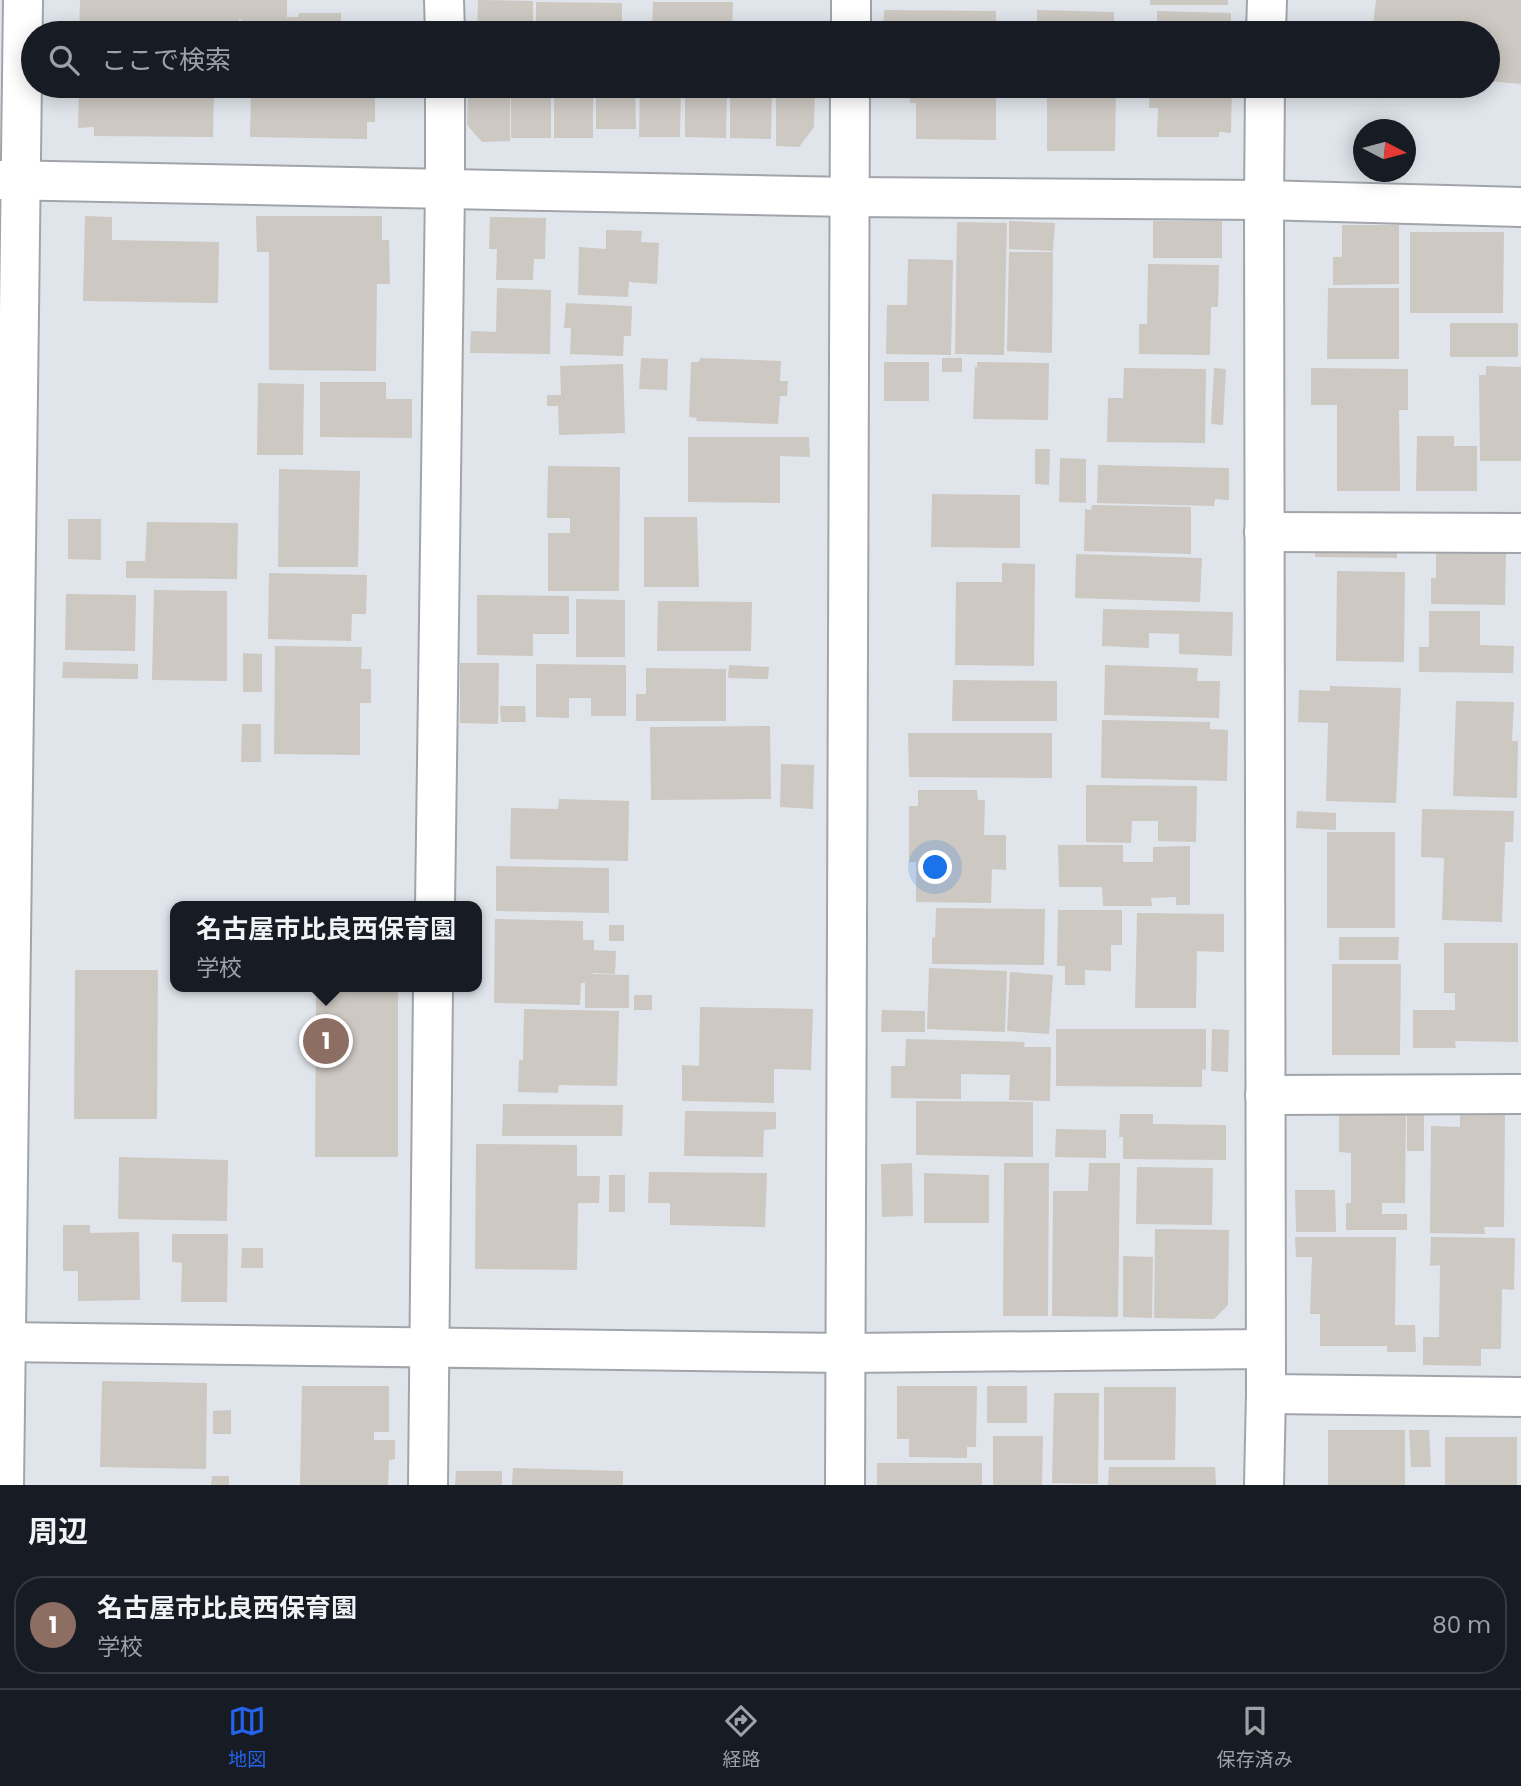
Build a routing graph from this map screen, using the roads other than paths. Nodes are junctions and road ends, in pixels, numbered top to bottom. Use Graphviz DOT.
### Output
graph roads {
  1 [pos="23,0"];
  2 [pos="444,0"];
  3 [pos="851,0"];
  4 [pos="1267,0"];
  5 [pos="21,21"];
  6 [pos="444,21"];
  7 [pos="851,21"];
  8 [pos="1266,21"];
  9 [pos="21,28"];
  10 [pos="445,98"];
  11 [pos="850,98"];
  12 [pos="1265,98"];
  13 [pos="10,181"];
  14 [pos="445,190"];
  15 [pos="850,197"];
  16 [pos="1264,200"];
  17 [pos="1521,207"];
  18 [pos="1264,531"];
  19 [pos="1521,533"];
  20 [pos="435,901"];
  21 [pos="433,992"];
  22 [pos="1521,1094"];
  23 [pos="1265,1095"];
  24 [pos="3,1342"];
  25 [pos="428,1346"];
  26 [pos="1265,1349"];
  27 [pos="847,1353"];
  28 [pos="1266,1394"];
  29 [pos="1521,1396"];
  30 [pos="5,1485"];
  31 [pos="428,1485"];
  32 [pos="845,1485"];
  33 [pos="1264,1485"];
  1 -- 5 [label="street"];
  2 -- 6 [label="street"];
  3 -- 7 [label="street"];
  4 -- 8 [label="street"];
  9 -- 13 [label="street"];
  10 -- 14 [label="street"];
  11 -- 15 [label="street"];
  12 -- 16 [label="street"];
  13 -- 14 [label="street"];
  13 -- 24 [label="street"];
  14 -- 15 [label="street"];
  14 -- 20 [label="street"];
  15 -- 16 [label="street"];
  15 -- 27 [label="street"];
  16 -- 17 [label="street"];
  16 -- 18 [label="street"];
  18 -- 19 [label="street"];
  18 -- 23 [label="street"];
  21 -- 25 [label="street"];
  22 -- 23 [label="street"];
  23 -- 26 [label="street"];
  24 -- 25 [label="street"];
  24 -- 30 [label="street"];
  25 -- 27 [label="street"];
  25 -- 31 [label="street"];
  26 -- 27 [label="street"];
  26 -- 28 [label="street"];
  27 -- 32 [label="street"];
  28 -- 29 [label="street"];
  28 -- 33 [label="street"];
}
